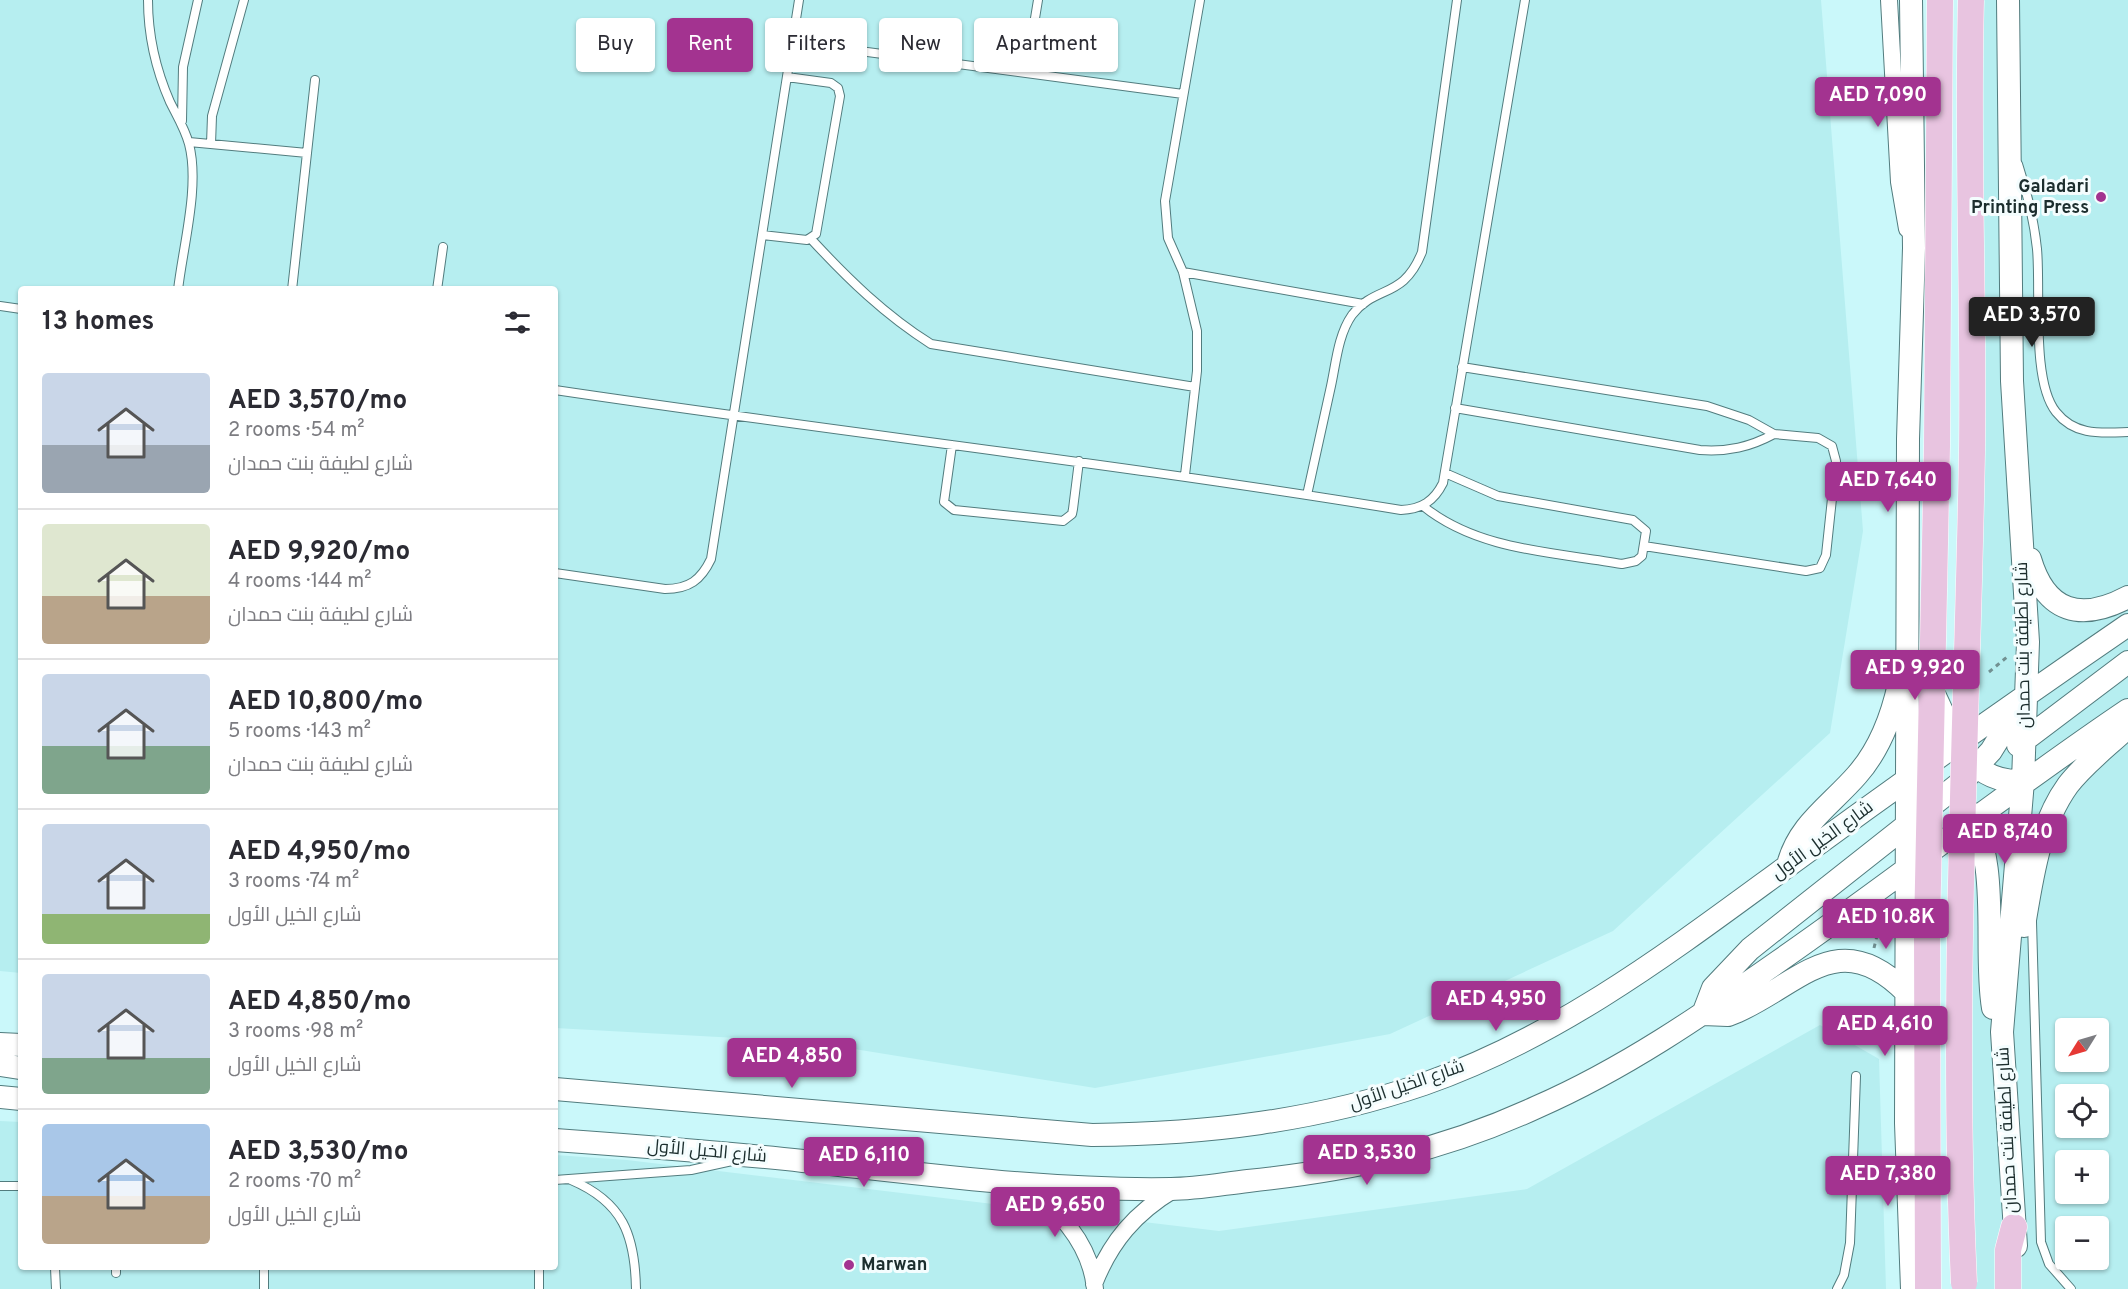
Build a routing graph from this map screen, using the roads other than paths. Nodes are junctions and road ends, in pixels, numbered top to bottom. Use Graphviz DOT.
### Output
graph roads {
  1 [pos="148,0"];
  2 [pos="198,0"];
  3 [pos="244,0"];
  4 [pos="799,0"];
  5 [pos="1038,0"];
  6 [pos="1200,0"];
  7 [pos="1457,0"];
  8 [pos="1525,0"];
  9 [pos="1889,0"];
  10 [pos="1911,0"];
  11 [pos="1940,0"];
  12 [pos="1971,0"];
  13 [pos="2008,0"];
  14 [pos="796,18"];
  15 [pos="867,52"];
  16 [pos="787,72"];
  17 [pos="1026,73"];
  18 [pos="786,77"];
  19 [pos="315,80"];
  20 [pos="1183,94"];
  21 [pos="182,124"];
  22 [pos="2009,136"];
  23 [pos="189,142"];
  24 [pos="211,144"];
  25 [pos="307,153"];
  26 [pos="762,234"];
  27 [pos="811,239"];
  28 [pos="443,247"];
  29 [pos="1914,248"];
  30 [pos="1183,272"];
  31 [pos="179,286"];
  32 [pos="292,286"];
  33 [pos="438,286"];
  34 [pos="1364,304"];
  35 [pos="0,306"];
  36 [pos="18,309"];
  37 [pos="1462,367"];
  38 [pos="1195,387"];
  39 [pos="558,390"];
  40 [pos="1455,408"];
  41 [pos="732,416"];
  42 [pos="2128,432"];
  43 [pos="1774,434"];
  44 [pos="952,445"];
  45 [pos="1079,461"];
  46 [pos="1445,473"];
  47 [pos="1185,475"];
  48 [pos="1307,495"];
  49 [pos="1424,506"];
  50 [pos="2021,529"];
  51 [pos="1644,546"];
  52 [pos="558,573"];
  53 [pos="2128,597"];
  54 [pos="2128,625"];
  55 [pos="1907,641"];
  56 [pos="2128,662"];
  57 [pos="2025,694"];
  58 [pos="2128,710"];
  59 [pos="2128,727"];
  60 [pos="2025,738"];
  61 [pos="1959,743"];
  62 [pos="1979,770"];
  63 [pos="1908,778"];
  64 [pos="2023,781"];
  65 [pos="1954,794"];
  66 [pos="1974,820"];
  67 [pos="1906,827"];
  68 [pos="1788,865"];
  69 [pos="1906,870"];
  70 [pos="2029,899"];
  71 [pos="1906,992"];
  72 [pos="1703,1014"];
  73 [pos="2002,1032"];
  74 [pos="0,1044"];
  75 [pos="18,1045"];
  76 [pos="0,1065"];
  77 [pos="18,1068"];
  78 [pos="1856,1076"];
  79 [pos="558,1089"];
  80 [pos="0,1097"];
  81 [pos="18,1099"];
  82 [pos="558,1140"];
  83 [pos="746,1154"];
  84 [pos="569,1179"];
  85 [pos="558,1180"];
  86 [pos="1025,1185"];
  87 [pos="0,1186"];
  88 [pos="18,1186"];
  89 [pos="1174,1189"];
  90 [pos="2014,1227"];
  91 [pos="55,1270"];
  92 [pos="264,1270"];
  93 [pos="539,1270"];
  94 [pos="1964,1286"];
  95 [pos="1094,1287"];
  96 [pos="56,1289"];
  97 [pos="264,1289"];
  98 [pos="539,1289"];
  99 [pos="636,1289"];
  100 [pos="1837,1289"];
  101 [pos="1912,1289"];
  102 [pos="1928,1289"];
  103 [pos="2008,1289"];
  104 [pos="2020,1289"];
  105 [pos="2071,1289"];
  1 -- 21 [label="lane"];
  2 -- 21 [label="lane"];
  3 -- 24 [label="lane"];
  4 -- 14 [label="lane"];
  5 -- 17 [label="lane"];
  6 -- 20 [label="lane"];
  7 -- 34 [label="lane"];
  8 -- 37 [label="lane"];
  9 -- 29 [label="street"];
  10 -- 29 [label="main road"];
  11 -- 102 [label="main road, bridge"];
  12 -- 94 [label="main road, bridge"];
  13 -- 22 [label="main road, شارع لطيفة بنت حمدان"];
  15 -- 17 [label="lane"];
  16 -- 18 [label="lane"];
  17 -- 20 [label="lane"];
  18 -- 26 [label="lane"];
  18 -- 27 [label="lane"];
  19 -- 25 [label="lane"];
  20 -- 30 [label="lane"];
  21 -- 23 [label="lane"];
  22 -- 42 [label="lane"];
  22 -- 50 [label="main road, شارع لطيفة بنت حمدان"];
  23 -- 24 [label="lane"];
  23 -- 31 [label="lane"];
  24 -- 25 [label="lane"];
  25 -- 32 [label="lane"];
  26 -- 27 [label="lane"];
  26 -- 41 [label="lane"];
  27 -- 38 [label="lane"];
  28 -- 33 [label="lane"];
  29 -- 55 [label="main road"];
  30 -- 34 [label="lane"];
  30 -- 38 [label="lane"];
  34 -- 48 [label="lane"];
  35 -- 36 [label="lane"];
  37 -- 40 [label="lane"];
  37 -- 43 [label="lane"];
  38 -- 47 [label="lane"];
  39 -- 41 [label="lane"];
  40 -- 43 [label="lane"];
  40 -- 46 [label="lane"];
  41 -- 44 [label="lane"];
  41 -- 52 [label="lane"];
  43 -- 51 [label="lane"];
  44 -- 45 [label="lane"];
  44 -- 45 [label="lane"];
  45 -- 47 [label="lane"];
  46 -- 49 [label="lane"];
  46 -- 51 [label="lane"];
  47 -- 48 [label="lane"];
  48 -- 49 [label="lane"];
  49 -- 51 [label="lane"];
  50 -- 53 [label="main road"];
  50 -- 57 [label="main road, شارع لطيفة بنت حمدان"];
  54 -- 57 [label="main road, شارع الخيل الأول"];
  55 -- 61 [label="main road"];
  55 -- 63 [label="main road"];
  55 -- 68 [label="main road"];
  56 -- 60 [label="main road"];
  57 -- 60 [label="main road, شارع لطيفة بنت حمدان"];
  57 -- 61 [label="main road, شارع الخيل الأول"];
  57 -- 62 [label="main road"];
  58 -- 64 [label="main road, شارع الخيل الأول"];
  59 -- 70 [label="main road"];
  60 -- 62 [label="main road"];
  60 -- 64 [label="main road, شارع لطيفة بنت حمدان"];
  61 -- 62 [label="main road"];
  61 -- 63 [label="main road, شارع الخيل الأول"];
  62 -- 64 [label="main road"];
  62 -- 65 [label="main road"];
  63 -- 65 [label="main road"];
  63 -- 67 [label="main road"];
  63 -- 68 [label="main road, شارع الخيل الأول"];
  64 -- 66 [label="main road, شارع الخيل الأول"];
  64 -- 73 [label="main road, شارع لطيفة بنت حمدان"];
  65 -- 66 [label="main road"];
  65 -- 67 [label="main road"];
  65 -- 69 [label="main road"];
  66 -- 69 [label="main road, شارع الخيل الأول"];
  66 -- 73 [label="main road"];
  67 -- 69 [label="main road"];
  67 -- 72 [label="main road"];
  68 -- 79 [label="main road, شارع الخيل الأول"];
  69 -- 71 [label="main road"];
  69 -- 72 [label="main road, شارع الخيل الأول"];
  70 -- 73 [label="main road"];
  70 -- 105 [label="lane"];
  71 -- 72 [label="main road"];
  71 -- 101 [label="main road"];
  72 -- 89 [label="main road, شارع الخيل الأول"];
  73 -- 90 [label="main road, شارع لطيفة بنت حمدان"];
  74 -- 75 [label="main road"];
  76 -- 77 [label="main road"];
  78 -- 100 [label="lane"];
  80 -- 81 [label="main road"];
  82 -- 83 [label="main road, شارع الخيل الأول"];
  83 -- 84 [label="lane"];
  83 -- 86 [label="main road, شارع الخيل الأول"];
  84 -- 85 [label="lane"];
  84 -- 99 [label="lane"];
  86 -- 89 [label="main road, شارع الخيل الأول"];
  86 -- 95 [label="street"];
  87 -- 88 [label="lane"];
  89 -- 95 [label="street"];
  90 -- 103 [label="main road"];
  90 -- 104 [label="main road, شارع لطيفة بنت حمدان"];
  91 -- 96 [label="lane"];
  92 -- 97 [label="lane"];
  93 -- 98 [label="lane"];
}
